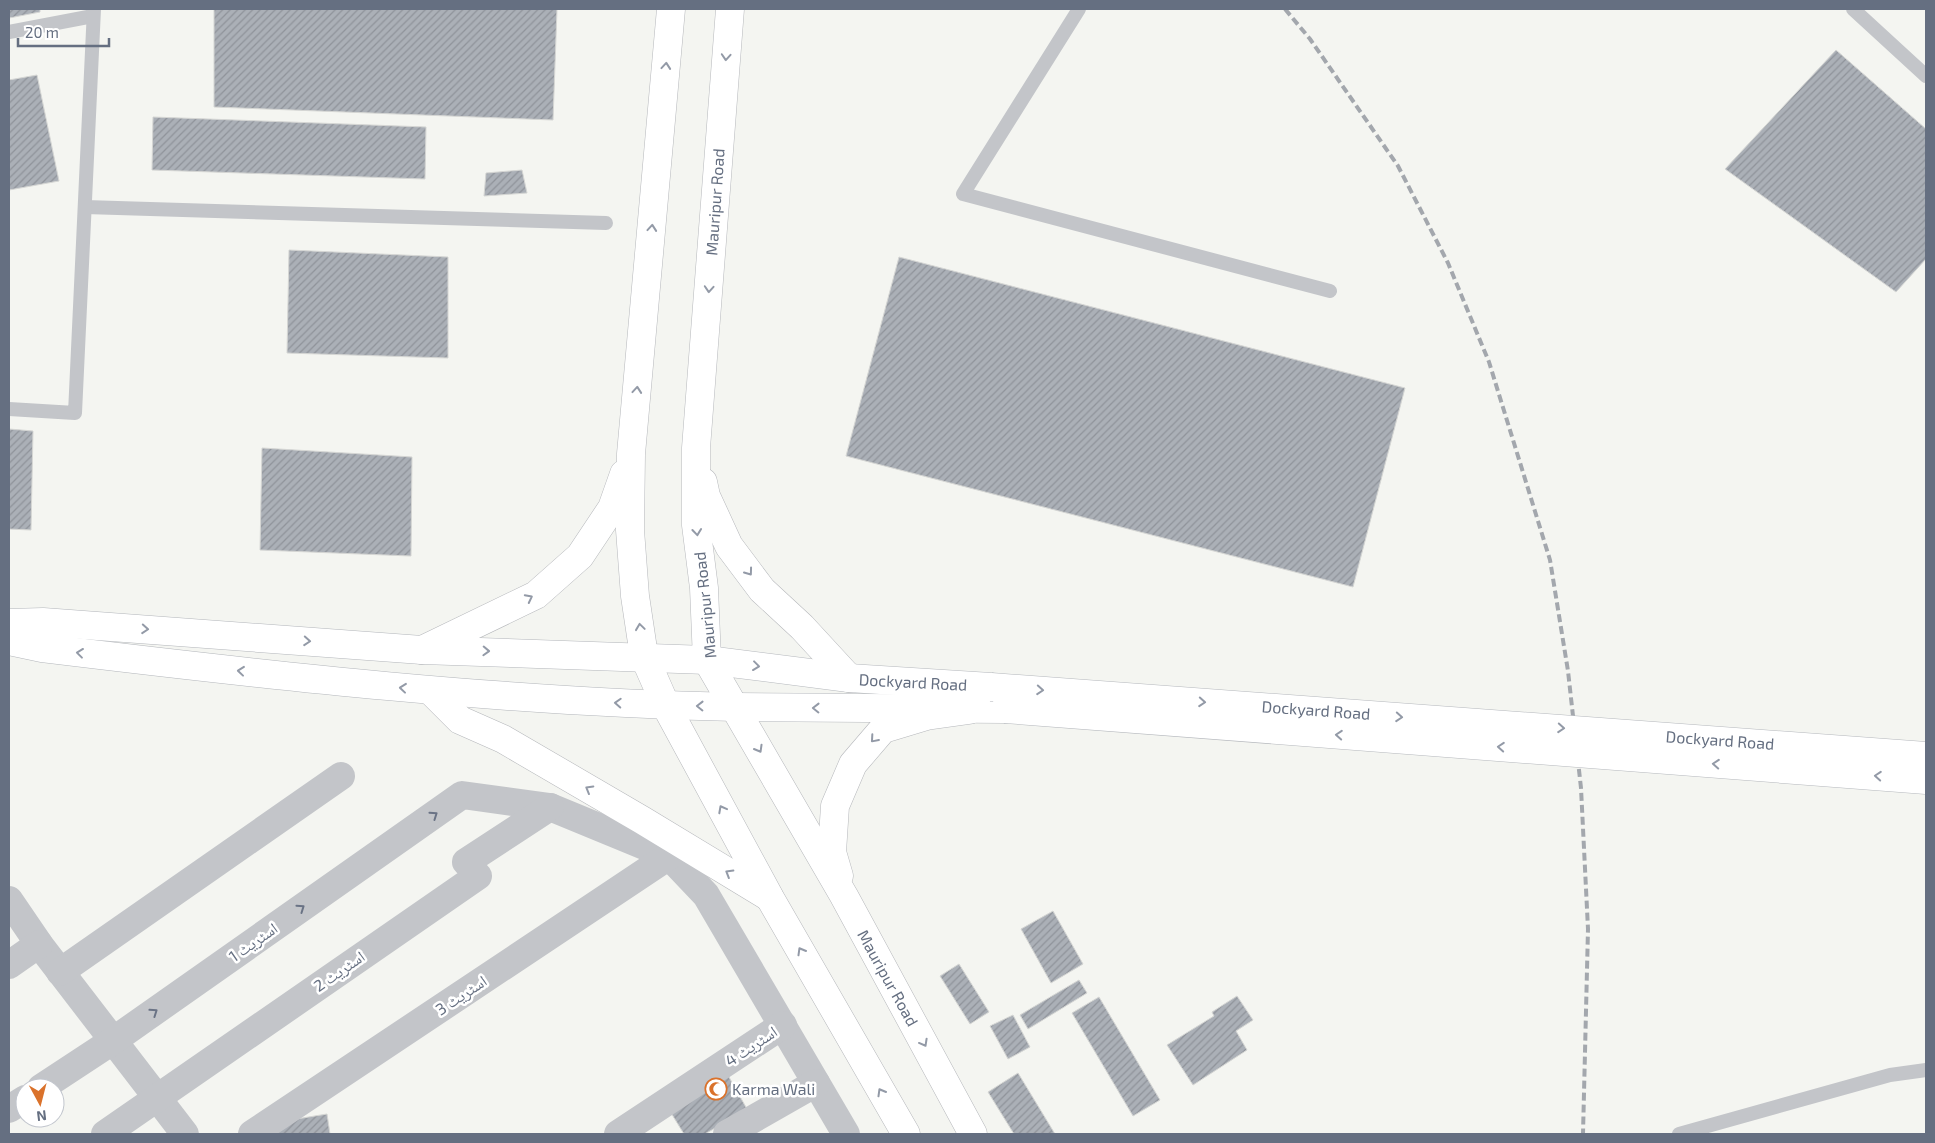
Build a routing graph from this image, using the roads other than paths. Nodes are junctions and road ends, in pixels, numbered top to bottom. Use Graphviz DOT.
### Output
graph roads {
  1 [pos="672,9"];
  2 [pos="730,9"];
  3 [pos="1079,9"];
  4 [pos="1853,9"];
  5 [pos="94,12"];
  6 [pos="9,32"];
  7 [pos="1926,76"];
  8 [pos="85,207"];
  9 [pos="606,223"];
  10 [pos="1330,291"];
  11 [pos="9,409"];
  12 [pos="697,440"];
  13 [pos="632,446"];
  14 [pos="9,623"];
  15 [pos="9,641"];
  16 [pos="422,650"];
  17 [pos="644,656"];
  18 [pos="707,660"];
  19 [pos="849,678"];
  20 [pos="431,691"];
  21 [pos="998,698"];
  22 [pos="666,706"];
  23 [pos="735,707"];
  24 [pos="969,710"];
  25 [pos="1926,756"];
  26 [pos="341,776"];
  27 [pos="1926,780"];
  28 [pos="550,807"];
  29 [pos="669,856"];
  30 [pos="844,896"];
  31 [pos="770,898"];
  32 [pos="9,900"];
  33 [pos="39,944"];
  34 [pos="9,965"];
  35 [pos="60,972"];
  36 [pos="783,1025"];
  37 [pos="114,1040"];
  38 [pos="1926,1070"];
  39 [pos="56,1078"];
  40 [pos="816,1083"];
  41 [pos="157,1097"];
  42 [pos="105,1134"];
  43 [pos="185,1134"];
  44 [pos="252,1134"];
  45 [pos="618,1134"];
  46 [pos="727,1134"];
  47 [pos="846,1134"];
  48 [pos="906,1134"];
  49 [pos="973,1134"];
  50 [pos="1679,1134"];
  13 -- 1 [label="main road, one-way"];
  2 -- 12 [label="main road, Mauripur Road, one-way"];
  3 -- 10 [label="lane"];
  4 -- 7 [label="lane"];
  5 -- 6 [label="lane"];
  5 -- 8 [label="lane"];
  8 -- 9 [label="lane"];
  8 -- 11 [label="lane"];
  12 -- 18 [label="main road, Mauripur Road, one-way"];
  12 -- 19 [label="main road, one-way"];
  16 -- 13 [label="main road, one-way"];
  17 -- 13 [label="main road, one-way"];
  14 -- 16 [label="main road, Dockyard Road, one-way"];
  20 -- 15 [label="main road, Dockyard Road, one-way"];
  16 -- 17 [label="main road, Dockyard Road, one-way"];
  17 -- 18 [label="main road, Dockyard Road"];
  17 -- 22 [label="main road"];
  18 -- 19 [label="main road, Dockyard Road, one-way"];
  18 -- 23 [label="main road, Mauripur Road"];
  19 -- 21 [label="main road, Dockyard Road"];
  22 -- 20 [label="main road, Dockyard Road, one-way"];
  31 -- 20 [label="main road, one-way"];
  21 -- 24 [label="main road, Dockyard Road"];
  21 -- 25 [label="main road, Dockyard Road, one-way, bridge"];
  27 -- 21 [label="main road, Dockyard Road, one-way, bridge"];
  23 -- 22 [label="main road, Dockyard Road, one-way"];
  31 -- 22 [label="main road, one-way"];
  24 -- 23 [label="main road, Dockyard Road, one-way"];
  23 -- 30 [label="main road, Mauripur Road, one-way"];
  24 -- 30 [label="main road, one-way"];
  26 -- 35 [label="street"];
  28 -- 29 [label="street"];
  37 -- 28 [label="street, اسٹریٹ 1, one-way"];
  28 -- 41 [label="street, اسٹریٹ 2"];
  29 -- 36 [label="street"];
  29 -- 44 [label="street, اسٹریٹ 3"];
  30 -- 49 [label="main road, Mauripur Road, one-way"];
  48 -- 31 [label="main road, one-way"];
  32 -- 33 [label="street"];
  33 -- 34 [label="street"];
  33 -- 35 [label="street"];
  35 -- 37 [label="street"];
  36 -- 40 [label="street"];
  36 -- 45 [label="street, اسٹریٹ 4"];
  37 -- 39 [label="street, اسٹریٹ 1"];
  37 -- 41 [label="street"];
  38 -- 50 [label="lane"];
  40 -- 46 [label="street"];
  40 -- 47 [label="street"];
  41 -- 42 [label="street, اسٹریٹ 2"];
  41 -- 43 [label="street"];
}
